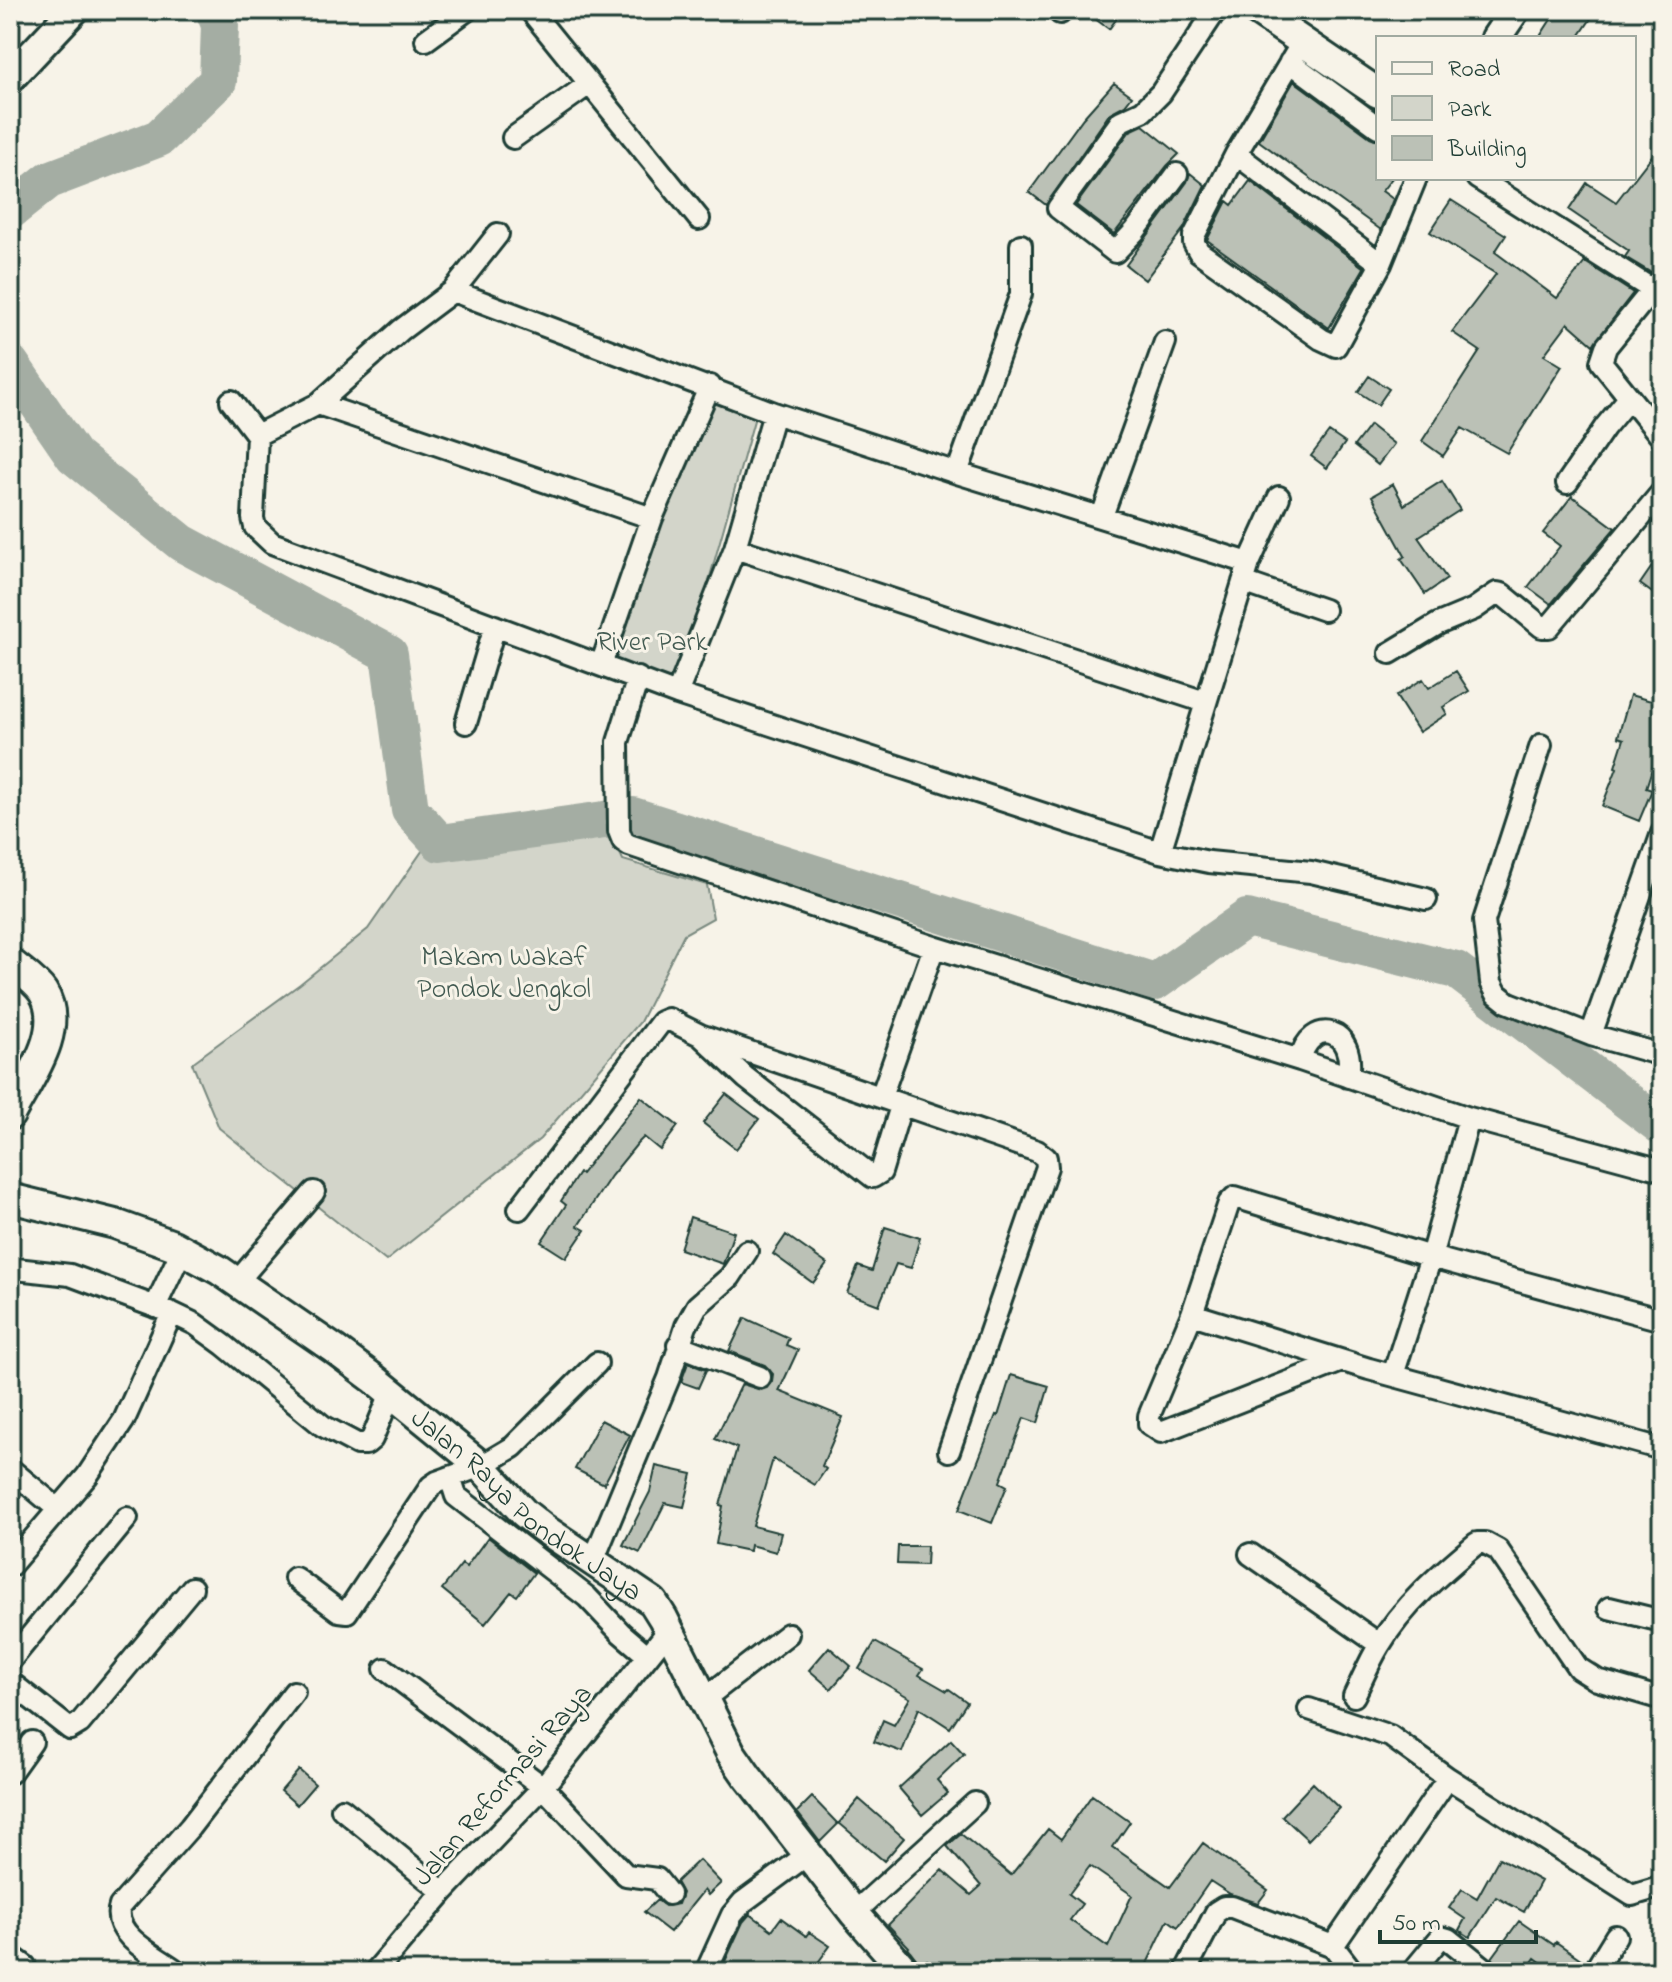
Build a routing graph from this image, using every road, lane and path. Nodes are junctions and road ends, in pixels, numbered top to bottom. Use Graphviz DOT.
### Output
graph roads {
  1 [pos="74,10"];
  2 [pos="467,10"];
  3 [pos="530,10"];
  4 [pos="1216,10"];
  5 [pos="1515,10"];
  6 [pos="1272,14"];
  7 [pos="1497,36"];
  8 [pos="426,40"];
  9 [pos="1297,52"];
  10 [pos="10,78"];
  11 [pos="589,84"];
  12 [pos="1376,92"];
  13 [pos="1376,125"];
  14 [pos="513,138"];
  15 [pos="1236,154"];
  16 [pos="1177,174"];
  17 [pos="1415,180"];
  18 [pos="1480,180"];
  19 [pos="699,219"];
  20 [pos="498,234"];
  21 [pos="1021,245"];
  22 [pos="1381,264"];
  23 [pos="1658,284"];
  24 [pos="453,291"];
  25 [pos="1165,342"];
  26 [pos="710,386"];
  27 [pos="1629,398"];
  28 [pos="231,401"];
  29 [pos="318,404"];
  30 [pos="774,413"];
  31 [pos="257,435"];
  32 [pos="1662,438"];
  33 [pos="957,473"];
  34 [pos="1567,483"];
  35 [pos="1662,492"];
  36 [pos="1279,497"];
  37 [pos="1102,516"];
  38 [pos="652,518"];
  39 [pos="735,548"];
  40 [pos="1246,572"];
  41 [pos="1324,610"];
  42 [pos="495,626"];
  43 [pos="1390,653"];
  44 [pos="601,665"];
  45 [pos="638,678"];
  46 [pos="677,694"];
  47 [pos="1205,702"];
  48 [pos="466,723"];
  49 [pos="1541,745"];
  50 [pos="1662,833"];
  51 [pos="1160,852"];
  52 [pos="1426,899"];
  53 [pos="934,947"];
  54 [pos="10,962"];
  55 [pos="700,1035"];
  56 [pos="1591,1035"];
  57 [pos="1662,1055"];
  58 [pos="1300,1060"];
  59 [pos="1348,1077"];
  60 [pos="881,1097"];
  61 [pos="901,1106"];
  62 [pos="10,1115"];
  63 [pos="1469,1118"];
  64 [pos="1662,1170"];
  65 [pos="314,1192"];
  66 [pos="10,1198"];
  67 [pos="519,1209"];
  68 [pos="182,1250"];
  69 [pos="747,1251"];
  70 [pos="1431,1257"];
  71 [pos="10,1272"];
  72 [pos="237,1282"];
  73 [pos="164,1310"];
  74 [pos="1192,1314"];
  75 [pos="1662,1320"];
  76 [pos="678,1345"];
  77 [pos="1342,1361"];
  78 [pos="597,1363"];
  79 [pos="1393,1375"];
  80 [pos="760,1377"];
  81 [pos="391,1393"];
  82 [pos="1662,1449"];
  83 [pos="949,1451"];
  84 [pos="481,1466"];
  85 [pos="10,1469"];
  86 [pos="450,1477"];
  87 [pos="58,1509"];
  88 [pos="127,1518"];
  89 [pos="1250,1554"];
  90 [pos="593,1561"];
  91 [pos="10,1566"];
  92 [pos="295,1578"];
  93 [pos="192,1588"];
  94 [pos="1609,1608"];
  95 [pos="1662,1621"];
  96 [pos="666,1624"];
  97 [pos="788,1634"];
  98 [pos="1379,1644"];
  99 [pos="648,1656"];
  100 [pos="10,1661"];
  101 [pos="385,1669"];
  102 [pos="10,1682"];
  103 [pos="294,1692"];
  104 [pos="1354,1696"];
  105 [pos="704,1699"];
  106 [pos="1662,1699"];
  107 [pos="1309,1709"];
  108 [pos="32,1742"];
  109 [pos="10,1773"];
  110 [pos="1448,1778"];
  111 [pos="543,1787"];
  112 [pos="975,1803"];
  113 [pos="342,1809"];
  114 [pos="808,1854"];
  115 [pos="1662,1886"];
  116 [pos="443,1892"];
  117 [pos="669,1894"];
  118 [pos="854,1913"];
  119 [pos="1616,1936"];
  120 [pos="1333,1946"];
  121 [pos="178,1972"];
  122 [pos="375,1972"];
  123 [pos="706,1972"];
  124 [pos="906,1972"];
  125 [pos="1185,1972"];
  126 [pos="1353,1972"];
  127 [pos="1412,1972"];
  128 [pos="1489,1972"];
  129 [pos="1594,1972"];
  1 -- 10 [label="main road"];
  2 -- 8 [label="street"];
  3 -- 11 [label="street"];
  4 -- 16 [label="street"];
  5 -- 7 [label="main road"];
  6 -- 9 [label="main road"];
  9 -- 12 [label="main road"];
  9 -- 13 [label="street"];
  9 -- 15 [label="street"];
  11 -- 14 [label="street"];
  11 -- 19 [label="street"];
  15 -- 22 [label="street"];
  15 -- 22 [label="street"];
  17 -- 22 [label="street"];
  18 -- 23 [label="street"];
  20 -- 24 [label="street"];
  21 -- 33 [label="street"];
  23 -- 27 [label="street"];
  24 -- 26 [label="street"];
  24 -- 29 [label="street"];
  25 -- 37 [label="street"];
  26 -- 30 [label="street"];
  26 -- 38 [label="street"];
  27 -- 32 [label="street"];
  27 -- 34 [label="street"];
  28 -- 31 [label="street"];
  29 -- 31 [label="street"];
  29 -- 38 [label="street"];
  30 -- 33 [label="street"];
  30 -- 39 [label="street"];
  31 -- 42 [label="street"];
  33 -- 37 [label="street"];
  35 -- 43 [label="street"];
  36 -- 40 [label="street"];
  37 -- 40 [label="street"];
  38 -- 44 [label="street"];
  39 -- 46 [label="street"];
  39 -- 47 [label="street"];
  40 -- 41 [label="street"];
  40 -- 47 [label="street"];
  42 -- 44 [label="street"];
  42 -- 48 [label="street"];
  44 -- 45 [label="street"];
  45 -- 46 [label="street"];
  45 -- 53 [label="street"];
  46 -- 51 [label="street"];
  47 -- 51 [label="street"];
  49 -- 56 [label="street"];
  50 -- 56 [label="street"];
  51 -- 52 [label="street"];
  53 -- 58 [label="street"];
  53 -- 60 [label="street"];
  54 -- 62 [label="main road"];
  55 -- 60 [label="street"];
  55 -- 61 [label="street"];
  55 -- 67 [label="street"];
  56 -- 57 [label="street"];
  58 -- 59 [label="street"];
  58 -- 59 [label="street"];
  59 -- 63 [label="street"];
  60 -- 61 [label="street"];
  61 -- 83 [label="street"];
  63 -- 64 [label="street"];
  63 -- 70 [label="street"];
  65 -- 72 [label="street"];
  66 -- 68 [label="main road, Jalan Raya Pondok Jaya"];
  68 -- 72 [label="main road, Jalan Raya Pondok Jaya"];
  68 -- 73 [label="street"];
  69 -- 76 [label="street"];
  70 -- 74 [label="street"];
  70 -- 75 [label="street"];
  70 -- 79 [label="street"];
  71 -- 73 [label="street"];
  72 -- 81 [label="main road, Jalan Raya Pondok Jaya"];
  73 -- 81 [label="street"];
  73 -- 87 [label="street"];
  74 -- 77 [label="street"];
  74 -- 77 [label="street"];
  76 -- 80 [label="street"];
  76 -- 90 [label="street"];
  77 -- 79 [label="street"];
  78 -- 84 [label="street"];
  79 -- 82 [label="street"];
  81 -- 84 [label="main road, Jalan Raya Pondok Jaya"];
  84 -- 86 [label="street"];
  84 -- 90 [label="main road, Jalan Raya Pondok Jaya"];
  85 -- 87 [label="street"];
  86 -- 92 [label="street"];
  86 -- 99 [label="street"];
  87 -- 91 [label="street"];
  88 -- 100 [label="street"];
  89 -- 98 [label="street"];
  90 -- 96 [label="main road, Jalan Raya Pondok Jaya"];
  93 -- 102 [label="street"];
  94 -- 95 [label="street"];
  96 -- 99 [label="street, Jalan Reformasi Raya"];
  96 -- 105 [label="main road, Jalan Raya Pondok Jaya"];
  97 -- 105 [label="street"];
  98 -- 104 [label="street"];
  98 -- 106 [label="street"];
  99 -- 111 [label="street, Jalan Reformasi Raya"];
  101 -- 111 [label="street"];
  103 -- 121 [label="street"];
  105 -- 114 [label="main road, Jalan Raya Pondok Jaya"];
  107 -- 110 [label="street"];
  108 -- 109 [label="street"];
  110 -- 115 [label="street"];
  110 -- 120 [label="street"];
  111 -- 116 [label="street, Jalan Reformasi Raya"];
  111 -- 117 [label="street"];
  112 -- 118 [label="street"];
  113 -- 116 [label="street"];
  114 -- 118 [label="main road, Jalan Raya Pondok Jaya"];
  114 -- 123 [label="street"];
  116 -- 122 [label="street, Jalan Reformasi Raya"];
  118 -- 124 [label="main road, Jalan Raya Pondok Jaya"];
  119 -- 129 [label="street"];
  120 -- 125 [label="street"];
  120 -- 126 [label="street"];
  127 -- 128 [label="street"];
}
